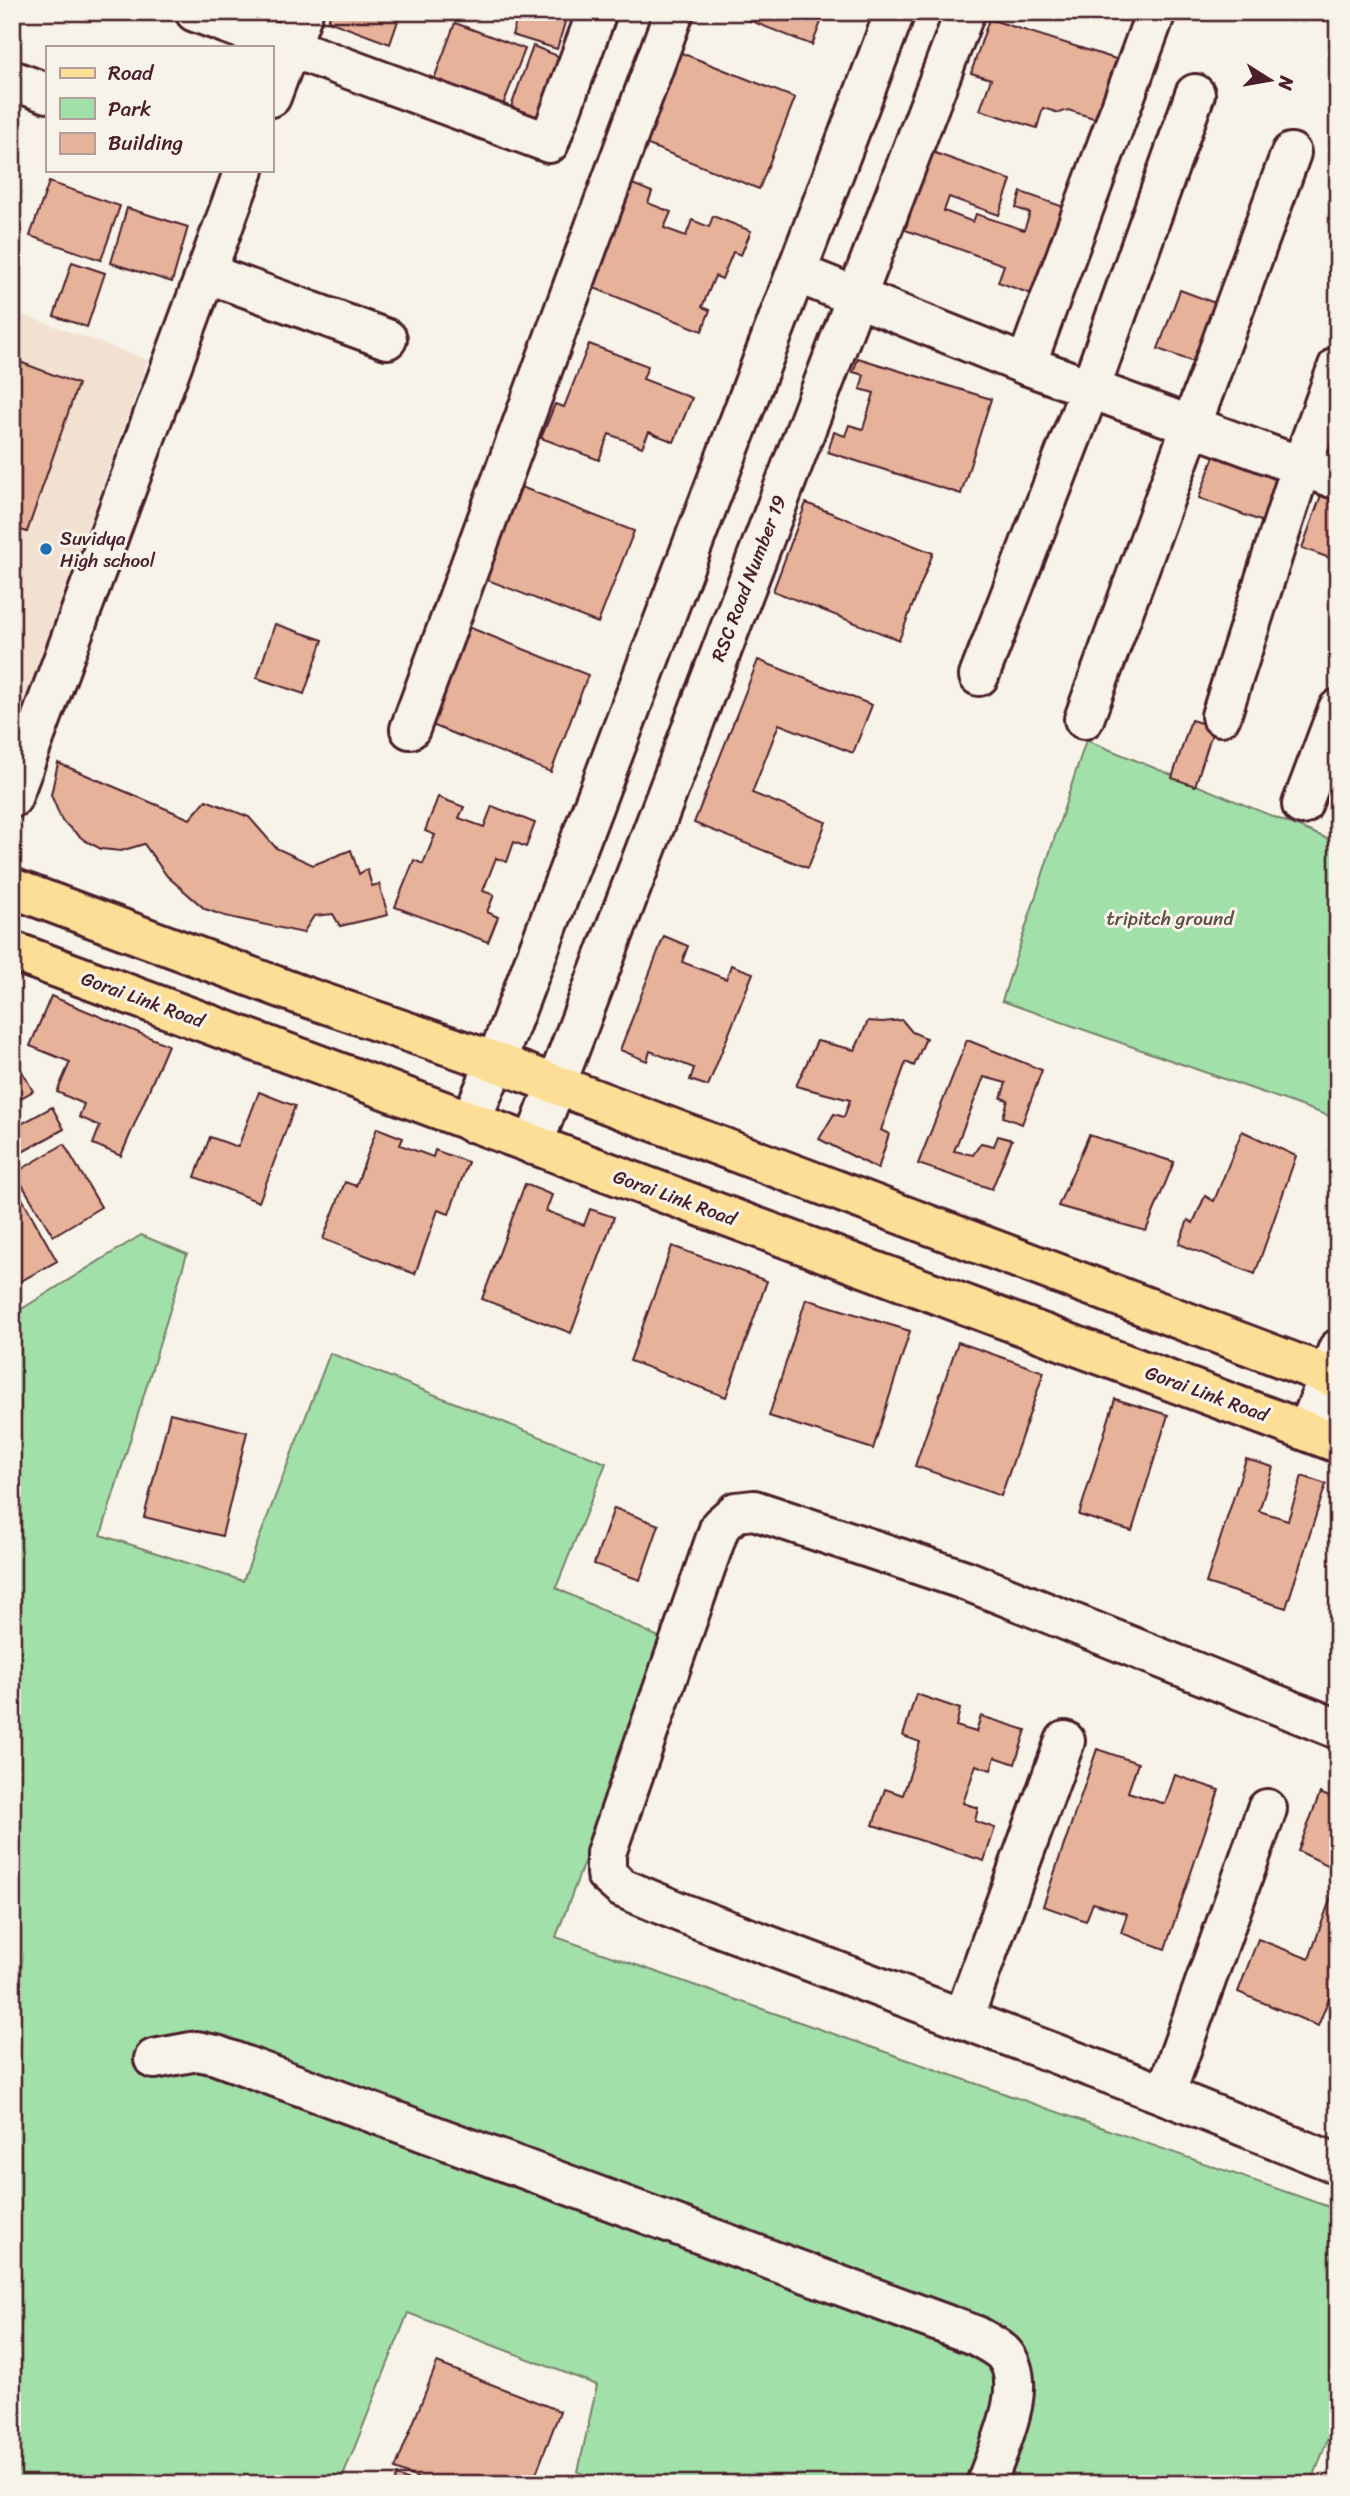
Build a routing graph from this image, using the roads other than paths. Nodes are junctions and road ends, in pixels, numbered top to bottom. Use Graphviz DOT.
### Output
graph roads {
  1 [pos="195,12"];
  2 [pos="597,12"];
  3 [pos="674,12"];
  4 [pos="895,12"];
  5 [pos="965,12"];
  6 [pos="1156,12"];
  7 [pos="296,29"];
  8 [pos="12,80"];
  9 [pos="273,92"];
  10 [pos="46,93"];
  11 [pos="1195,94"];
  12 [pos="1291,153"];
  13 [pos="243,172"];
  14 [pos="206,273"];
  15 [pos="797,273"];
  16 [pos="858,297"];
  17 [pos="387,340"];
  18 [pos="1026,365"];
  19 [pos="1338,366"];
  20 [pos="1090,389"];
  21 [pos="1191,426"];
  22 [pos="1301,467"];
  23 [pos="1338,481"];
  24 [pos="979,676"];
  25 [pos="1338,709"];
  26 [pos="1221,716"];
  27 [pos="1084,719"];
  28 [pos="410,729"];
  29 [pos="12,798"];
  30 [pos="1302,806"];
  31 [pos="12,888"];
  32 [pos="12,951"];
  33 [pos="496,1062"];
  34 [pos="556,1086"];
  35 [pos="470,1122"];
  36 [pos="533,1144"];
  37 [pos="1335,1368"];
  38 [pos="1323,1436"];
  39 [pos="1338,1729"];
  40 [pos="1065,1741"];
  41 [pos="1267,1809"];
  42 [pos="963,2019"];
  43 [pos="154,2059"];
  44 [pos="1165,2095"];
  45 [pos="1338,2164"];
  46 [pos="986,2484"];
  1 -- 7 [label="street"];
  2 -- 7 [label="street"];
  3 -- 28 [label="street"];
  4 -- 15 [label="street"];
  5 -- 16 [label="street, RSC Road Number 19"];
  6 -- 18 [label="street"];
  7 -- 9 [label="street"];
  8 -- 10 [label="street"];
  11 -- 20 [label="street"];
  12 -- 21 [label="street"];
  13 -- 14 [label="street"];
  14 -- 17 [label="street"];
  14 -- 29 [label="street"];
  15 -- 16 [label="street"];
  15 -- 33 [label="street"];
  16 -- 18 [label="street"];
  16 -- 34 [label="street, RSC Road Number 19"];
  18 -- 20 [label="street"];
  19 -- 22 [label="street"];
  20 -- 21 [label="street"];
  20 -- 24 [label="street"];
  21 -- 22 [label="street"];
  21 -- 27 [label="street"];
  22 -- 23 [label="street"];
  22 -- 26 [label="street"];
  25 -- 30 [label="street"];
  31 -- 33 [label="main road"];
  32 -- 35 [label="main road, Gorai Link Road"];
  33 -- 34 [label="main road"];
  33 -- 35 [label="street"];
  34 -- 36 [label="street, RSC Road Number 19"];
  34 -- 37 [label="main road"];
  35 -- 36 [label="main road, Gorai Link Road"];
  36 -- 38 [label="main road, Gorai Link Road"];
  37 -- 38 [label="street"];
  39 -- 42 [label="street"];
  40 -- 42 [label="street"];
  41 -- 44 [label="street"];
  42 -- 44 [label="street"];
  43 -- 46 [label="street"];
  44 -- 45 [label="street"];
}
